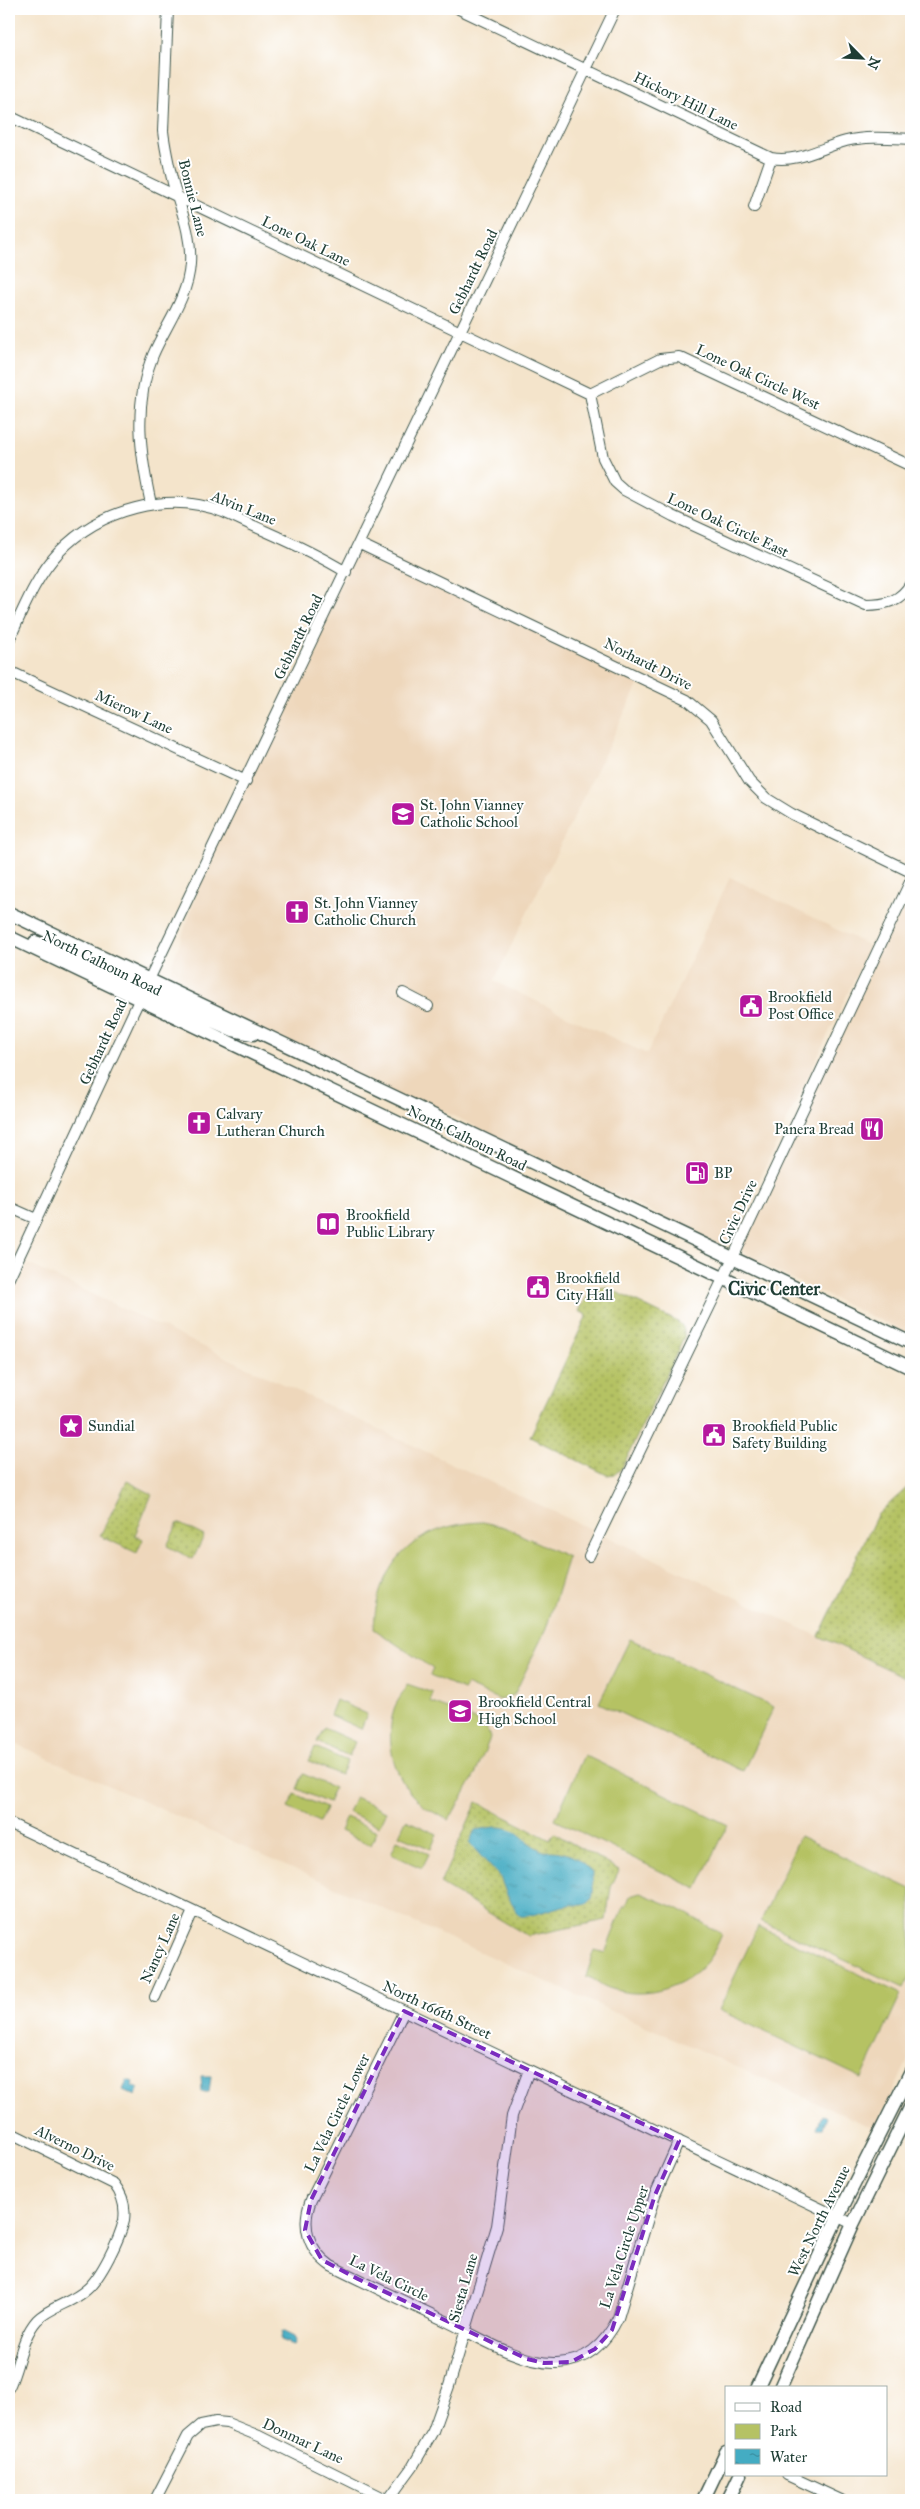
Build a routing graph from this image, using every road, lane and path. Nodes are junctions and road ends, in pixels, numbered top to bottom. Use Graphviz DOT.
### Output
graph roads {
  1 [pos="168,9"];
  2 [pos="459,9"];
  3 [pos="615,9"];
  4 [pos="586,69"];
  5 [pos="9,116"];
  6 [pos="911,139"];
  7 [pos="771,158"];
  8 [pos="178,196"];
  9 [pos="754,208"];
  10 [pos="460,332"];
  11 [pos="590,394"];
  12 [pos="911,466"];
  13 [pos="151,504"];
  14 [pos="360,544"];
  15 [pos="346,572"];
  16 [pos="911,583"];
  17 [pos="9,640"];
  18 [pos="9,671"];
  19 [pos="246,781"];
  20 [pos="911,872"];
  21 [pos="911,880"];
  22 [pos="9,913"];
  23 [pos="9,936"];
  24 [pos="150,981"];
  25 [pos="403,994"];
  26 [pos="140,999"];
  27 [pos="428,1006"];
  28 [pos="267,1036"];
  29 [pos="9,1207"];
  30 [pos="36,1219"];
  31 [pos="733,1258"];
  32 [pos="9,1278"];
  33 [pos="724,1279"];
  34 [pos="911,1343"];
  35 [pos="911,1368"];
  36 [pos="589,1556"];
  37 [pos="9,1823"];
  38 [pos="193,1911"];
  39 [pos="154,1997"];
  40 [pos="404,2011"];
  41 [pos="529,2070"];
  42 [pos="911,2070"];
  43 [pos="911,2106"];
  44 [pos="9,2132"];
  45 [pos="679,2141"];
  46 [pos="838,2216"];
  47 [pos="853,2224"];
  48 [pos="306,2230"];
  49 [pos="466,2332"];
  50 [pos="588,2354"];
  51 [pos="758,2386"];
  52 [pos="781,2386"];
  53 [pos="9,2387"];
  54 [pos="725,2454"];
  55 [pos="740,2476"];
  56 [pos="789,2476"];
  57 [pos="155,2500"];
  58 [pos="388,2500"];
  59 [pos="703,2500"];
  60 [pos="728,2500"];
  61 [pos="841,2500"];
  1 -- 8 [label="street, Bonnie Lane"];
  2 -- 4 [label="street, Hickory Hill Lane"];
  3 -- 4 [label="street, Gebhardt Road"];
  4 -- 7 [label="street, Hickory Hill Lane"];
  4 -- 10 [label="street, Gebhardt Road"];
  5 -- 8 [label="street, Lone Oak Lane"];
  6 -- 7 [label="street, Hickory Hill Lane"];
  7 -- 9 [label="street"];
  8 -- 10 [label="street, Lone Oak Lane"];
  8 -- 13 [label="street, Bonnie Lane"];
  10 -- 11 [label="street, Lone Oak Lane"];
  10 -- 14 [label="street, Gebhardt Road"];
  11 -- 12 [label="street, Lone Oak Circle West"];
  11 -- 16 [label="street, Lone Oak Circle East"];
  13 -- 15 [label="street, Alvin Lane"];
  13 -- 17 [label="street, Alvin Lane"];
  14 -- 15 [label="street, Gebhardt Road"];
  14 -- 20 [label="street, Norhardt Drive"];
  15 -- 19 [label="street, Gebhardt Road"];
  18 -- 19 [label="street, Mierow Lane"];
  19 -- 24 [label="street, Gebhardt Road"];
  21 -- 31 [label="street, Civic Drive"];
  22 -- 24 [label="main road, North Calhoun Road"];
  23 -- 24 [label="main road"];
  23 -- 26 [label="main road, North Calhoun Road"];
  24 -- 26 [label="street, Gebhardt Road"];
  24 -- 28 [label="main road, North Calhoun Road"];
  25 -- 27 [label="street"];
  26 -- 28 [label="main road"];
  26 -- 30 [label="street, Gebhardt Road"];
  26 -- 33 [label="main road, North Calhoun Road"];
  28 -- 31 [label="main road, North Calhoun Road"];
  29 -- 30 [label="street"];
  30 -- 32 [label="street, Gebhardt Road"];
  31 -- 33 [label="street, Civic Drive"];
  31 -- 34 [label="main road, North Calhoun Road"];
  33 -- 35 [label="main road, North Calhoun Road"];
  33 -- 36 [label="street, Civic Drive"];
  37 -- 38 [label="street, North 166th Street"];
  38 -- 39 [label="street, Nancy Lane"];
  38 -- 40 [label="street, North 166th Street"];
  40 -- 41 [label="street, North 166th Street"];
  40 -- 48 [label="street, La Vela Circle Lower"];
  41 -- 45 [label="street, North 166th Street"];
  41 -- 49 [label="street, Siesta Lane"];
  42 -- 46 [label="main road, West North Avenue"];
  43 -- 47 [label="main road"];
  44 -- 53 [label="street, Alverno Drive"];
  45 -- 46 [label="street, North 166th Street"];
  45 -- 50 [label="street, La Vela Circle Upper"];
  46 -- 47 [label="street, North 166th Street"];
  46 -- 51 [label="main road, West North Avenue"];
  47 -- 52 [label="main road"];
  48 -- 49 [label="street, La Vela Circle"];
  49 -- 50 [label="street, La Vela Circle"];
  49 -- 58 [label="street, Siesta Lane"];
  54 -- 59 [label="main road"];
  55 -- 60 [label="main road"];
  56 -- 61 [label="street"];
  57 -- 58 [label="street, Donmar Lane"];
}
